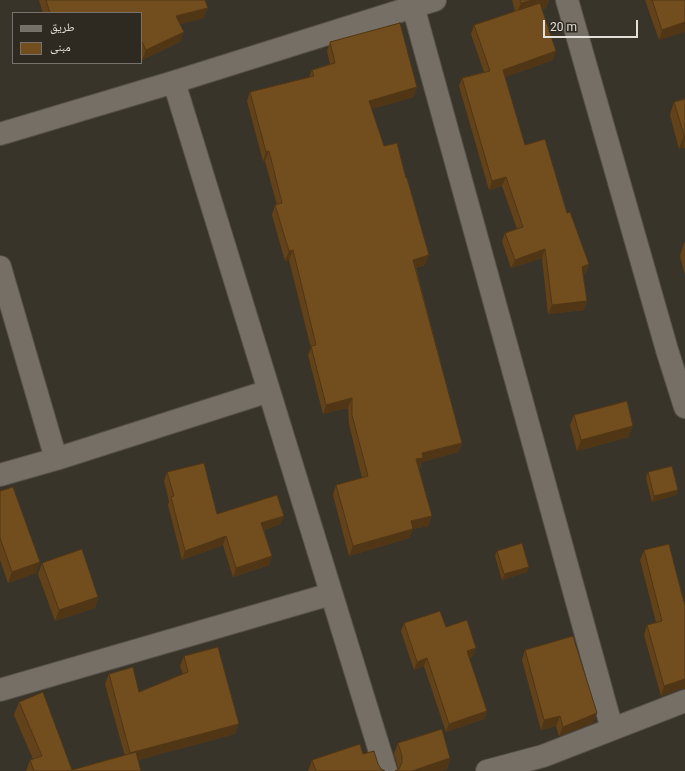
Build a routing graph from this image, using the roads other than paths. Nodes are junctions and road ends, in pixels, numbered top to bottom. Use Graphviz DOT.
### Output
graph roads {
  1 [pos="435,0"];
  2 [pos="567,0"];
  3 [pos="413,6"];
  4 [pos="174,82"];
  5 [pos="0,134"];
  6 [pos="0,268"];
  7 [pos="676,348"];
  8 [pos="269,392"];
  9 [pos="685,407"];
  10 [pos="56,459"];
  11 [pos="0,475"];
  12 [pos="332,594"];
  13 [pos="0,690"];
  14 [pos="685,701"];
  15 [pos="612,729"];
  16 [pos="528,766"];
  17 [pos="386,771"];
  18 [pos="487,771"];
  1 -- 3 [label="street"];
  2 -- 7 [label="street"];
  3 -- 4 [label="street"];
  3 -- 15 [label="street"];
  4 -- 5 [label="street"];
  4 -- 8 [label="street"];
  6 -- 10 [label="street"];
  7 -- 9 [label="street"];
  8 -- 10 [label="street"];
  8 -- 12 [label="street"];
  10 -- 11 [label="street"];
  12 -- 13 [label="street"];
  12 -- 17 [label="street"];
  14 -- 15 [label="street"];
  15 -- 16 [label="street"];
  16 -- 18 [label="street"];
}
